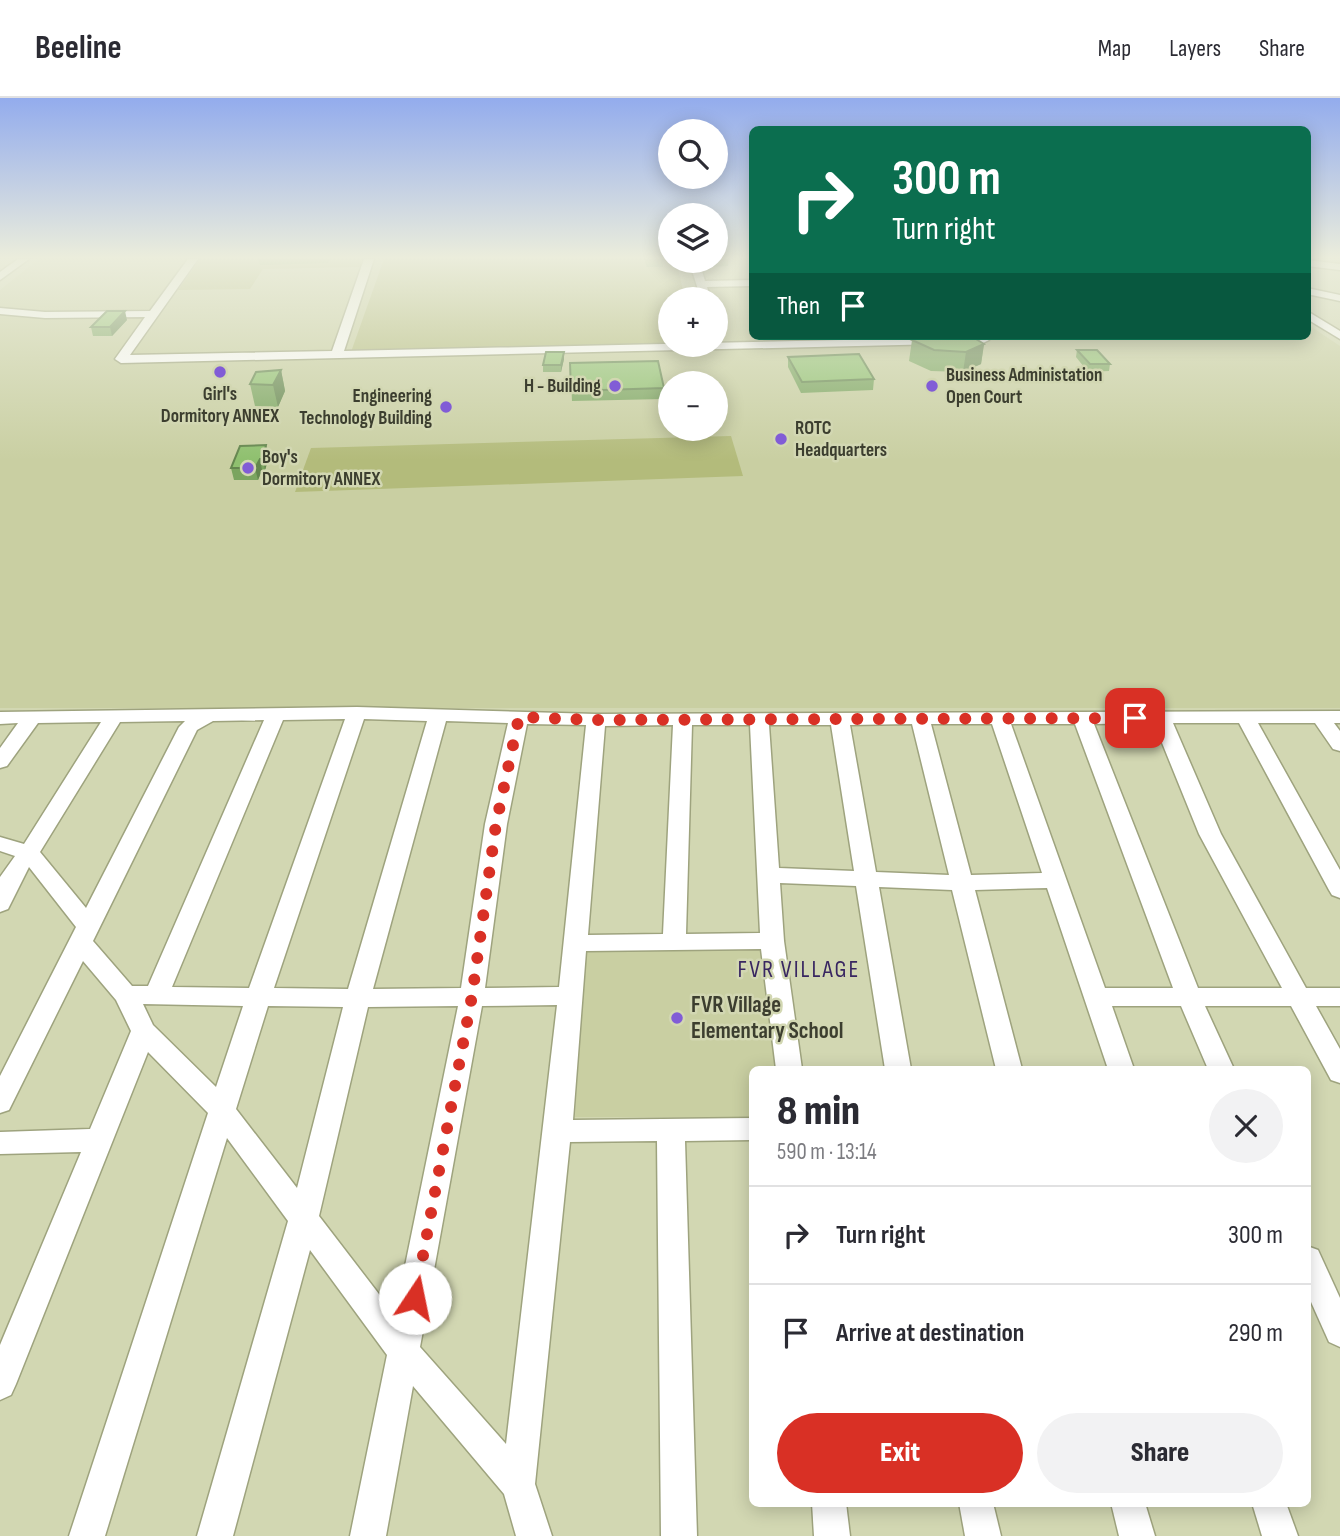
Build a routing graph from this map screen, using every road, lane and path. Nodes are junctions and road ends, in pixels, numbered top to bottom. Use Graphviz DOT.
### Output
graph roads {
  1 [pos="144,326"];
  2 [pos="346,326"];
  3 [pos="1325,326"];
  4 [pos="1340,336"];
  5 [pos="917,340"];
  6 [pos="728,346"];
  7 [pos="658,347"];
  8 [pos="337,354"];
  9 [pos="356,713"];
  10 [pos="115,715"];
  11 [pos="438,715"];
  12 [pos="275,717"];
  13 [pos="519,717"];
  14 [pos="1330,717"];
  15 [pos="0,718"];
  16 [pos="32,718"];
  17 [pos="759,718"];
  18 [pos="839,718"];
  19 [pos="1082,718"];
  20 [pos="1161,718"];
  21 [pos="1246,718"];
  22 [pos="682,719"];
  23 [pos="920,719"];
  24 [pos="1000,719"];
  25 [pos="192,720"];
  26 [pos="596,720"];
  27 [pos="1340,745"];
  28 [pos="0,762"];
  29 [pos="0,844"];
  30 [pos="29,853"];
  31 [pos="768,875"];
  32 [pos="1055,880"];
  33 [pos="866,881"];
  34 [pos="959,883"];
  35 [pos="1340,890"];
  36 [pos="0,904"];
  37 [pos="85,934"];
  38 [pos="674,941"];
  39 [pos="772,941"];
  40 [pos="576,943"];
  41 [pos="158,994"];
  42 [pos="126,995"];
  43 [pos="472,996"];
  44 [pos="569,996"];
  45 [pos="1098,997"];
  46 [pos="1189,997"];
  47 [pos="1301,997"];
  48 [pos="1340,997"];
  49 [pos="258,998"];
  50 [pos="358,998"];
  51 [pos="144,1031"];
  52 [pos="789,1066"];
  53 [pos="897,1066"];
  54 [pos="1008,1066"];
  55 [pos="1120,1066"];
  56 [pos="1220,1066"];
  57 [pos="1340,1073"];
  58 [pos="0,1102"];
  59 [pos="222,1110"];
  60 [pos="749,1129"];
  61 [pos="558,1132"];
  62 [pos="671,1132"];
  63 [pos="97,1140"];
  64 [pos="0,1143"];
  65 [pos="304,1217"];
  66 [pos="1311,1268"];
  67 [pos="1340,1332"];
  68 [pos="405,1353"];
  69 [pos="0,1384"];
  70 [pos="518,1484"];
  71 [pos="829,1507"];
  72 [pos="977,1507"];
  73 [pos="1129,1507"];
  74 [pos="1270,1507"];
  75 [pos="87,1536"];
  76 [pos="215,1536"];
  77 [pos="368,1536"];
  78 [pos="534,1536"];
  79 [pos="678,1536"];
  80 [pos="832,1536"];
  81 [pos="983,1536"];
  82 [pos="1137,1536"];
  83 [pos="1280,1536"];
  1 -- 8 [label="street"];
  2 -- 8 [label="street"];
  3 -- 4 [label="street"];
  5 -- 6 [label="street"];
  7 -- 8 [label="street"];
  9 -- 11 [label="street"];
  9 -- 12 [label="street"];
  9 -- 49 [label="street"];
  10 -- 16 [label="street"];
  10 -- 25 [label="street"];
  10 -- 30 [label="street"];
  11 -- 13 [label="street"];
  11 -- 50 [label="street"];
  12 -- 25 [label="street"];
  12 -- 41 [label="street"];
  13 -- 26 [label="street"];
  13 -- 43 [label="street"];
  14 -- 21 [label="street"];
  14 -- 27 [label="street"];
  15 -- 16 [label="street"];
  16 -- 28 [label="street"];
  17 -- 18 [label="street"];
  17 -- 22 [label="street"];
  17 -- 31 [label="street"];
  18 -- 23 [label="street"];
  18 -- 33 [label="street"];
  19 -- 20 [label="street"];
  19 -- 24 [label="street"];
  19 -- 46 [label="street"];
  20 -- 21 [label="street"];
  20 -- 47 [label="street"];
  21 -- 35 [label="street"];
  22 -- 26 [label="street"];
  22 -- 38 [label="street"];
  23 -- 24 [label="street"];
  23 -- 34 [label="street"];
  24 -- 32 [label="street"];
  25 -- 37 [label="street"];
  26 -- 40 [label="street"];
  29 -- 30 [label="street"];
  30 -- 36 [label="street"];
  30 -- 37 [label="street"];
  31 -- 33 [label="street"];
  31 -- 39 [label="street"];
  32 -- 34 [label="street"];
  32 -- 45 [label="street"];
  33 -- 34 [label="street"];
  33 -- 53 [label="street"];
  34 -- 54 [label="street"];
  37 -- 42 [label="street"];
  37 -- 58 [label="street"];
  38 -- 39 [label="street"];
  38 -- 40 [label="street"];
  39 -- 52 [label="street"];
  40 -- 44 [label="street"];
  41 -- 42 [label="street"];
  41 -- 49 [label="street"];
  42 -- 51 [label="street"];
  43 -- 44 [label="street"];
  43 -- 50 [label="street"];
  43 -- 68 [label="street"];
  44 -- 61 [label="street"];
  45 -- 46 [label="street"];
  45 -- 55 [label="street"];
  46 -- 47 [label="street"];
  46 -- 56 [label="street"];
  47 -- 48 [label="street"];
  47 -- 57 [label="street"];
  49 -- 50 [label="street"];
  49 -- 59 [label="street"];
  50 -- 65 [label="street"];
  51 -- 59 [label="street"];
  51 -- 63 [label="street"];
  59 -- 65 [label="street"];
  59 -- 75 [label="street"];
  60 -- 62 [label="street"];
  61 -- 62 [label="street"];
  61 -- 70 [label="street"];
  62 -- 79 [label="street"];
  63 -- 64 [label="street"];
  63 -- 69 [label="street"];
  65 -- 68 [label="street"];
  65 -- 76 [label="street"];
  66 -- 67 [label="street"];
  68 -- 70 [label="street"];
  68 -- 77 [label="street"];
  70 -- 78 [label="street"];
  71 -- 80 [label="street"];
  72 -- 81 [label="street"];
  73 -- 82 [label="street"];
  74 -- 83 [label="street"];
}
